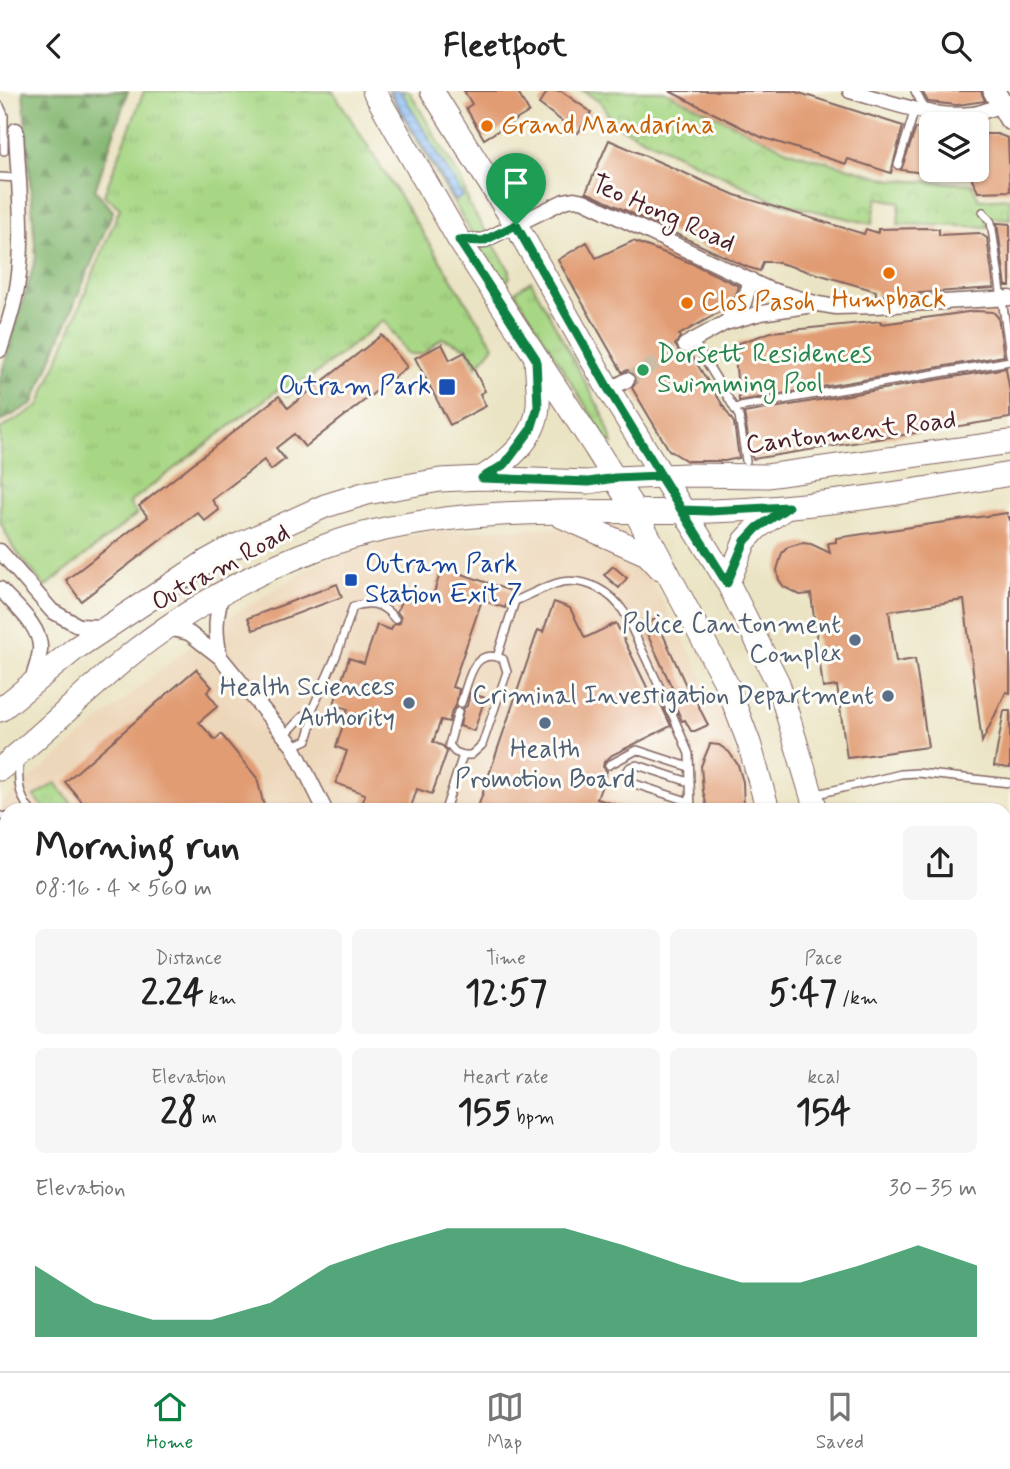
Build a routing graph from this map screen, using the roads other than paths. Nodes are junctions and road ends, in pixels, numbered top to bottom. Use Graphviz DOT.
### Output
graph roads {
  1 [pos="374,91"];
  2 [pos="432,91"];
  3 [pos="850,91"];
  4 [pos="915,91"];
  5 [pos="1005,105"];
  6 [pos="0,106"];
  7 [pos="921,109"];
  8 [pos="16,130"];
  9 [pos="7,151"];
  10 [pos="898,165"];
  11 [pos="0,177"];
  12 [pos="18,178"];
  13 [pos="983,212"];
  14 [pos="516,225"];
  15 [pos="459,240"];
  16 [pos="751,279"];
  17 [pos="768,289"];
  18 [pos="1005,299"];
  19 [pos="818,304"];
  20 [pos="761,313"];
  21 [pos="725,323"];
  22 [pos="689,343"];
  23 [pos="0,350"];
  24 [pos="1010,355"];
  25 [pos="536,359"];
  26 [pos="1010,361"];
  27 [pos="734,408"];
  28 [pos="1010,442"];
  29 [pos="746,461"];
  30 [pos="1010,474"];
  31 [pos="660,476"];
  32 [pos="482,478"];
  33 [pos="615,478"];
  34 [pos="788,507"];
  35 [pos="682,510"];
  36 [pos="635,511"];
  37 [pos="552,512"];
  38 [pos="0,551"];
  39 [pos="727,583"];
  40 [pos="0,589"];
  41 [pos="677,591"];
  42 [pos="222,594"];
  43 [pos="395,618"];
  44 [pos="108,627"];
  45 [pos="168,628"];
  46 [pos="220,657"];
  47 [pos="497,657"];
  48 [pos="31,685"];
  49 [pos="312,709"];
  50 [pos="0,710"];
  51 [pos="289,740"];
  52 [pos="20,753"];
  53 [pos="463,755"];
  54 [pos="608,765"];
  55 [pos="689,768"];
  56 [pos="0,769"];
  57 [pos="689,782"];
  58 [pos="1010,783"];
  59 [pos="25,803"];
  60 [pos="321,803"];
  61 [pos="447,803"];
  62 [pos="682,803"];
  63 [pos="690,803"];
  64 [pos="766,803"];
  65 [pos="814,803"];
  1 -- 15 [label="main road"];
  2 -- 14 [label="main road"];
  3 -- 7 [label="street"];
  4 -- 7 [label="lane"];
  5 -- 7 [label="street"];
  6 -- 9 [label="lane"];
  7 -- 10 [label="lane"];
  8 -- 9 [label="street"];
  9 -- 12 [label="street"];
  11 -- 12 [label="lane"];
  12 -- 23 [label="street"];
  13 -- 18 [label="lane"];
  14 -- 15 [label="street, Teo Hong Road"];
  14 -- 16 [label="street, Teo Hong Road"];
  14 -- 31 [label="main road"];
  15 -- 25 [label="main road"];
  16 -- 17 [label="street, Teo Hong Road"];
  16 -- 21 [label="street"];
  17 -- 19 [label="street, Teo Hong Road"];
  17 -- 20 [label="street"];
  18 -- 19 [label="street"];
  18 -- 24 [label="lane"];
  19 -- 20 [label="street"];
  20 -- 21 [label="street"];
  21 -- 22 [label="street"];
  22 -- 27 [label="lane"];
  25 -- 32 [label="main road"];
  25 -- 33 [label="main road"];
  26 -- 27 [label="lane"];
  27 -- 29 [label="lane"];
  28 -- 31 [label="main road, Cantonment Road"];
  30 -- 34 [label="main road"];
  31 -- 33 [label="main road, Cantonment Road"];
  31 -- 35 [label="main road"];
  32 -- 33 [label="main road, Outram Road"];
  32 -- 44 [label="main road, Outram Road"];
  33 -- 36 [label="main road"];
  34 -- 35 [label="main road"];
  34 -- 39 [label="main road"];
  35 -- 36 [label="main road, Outram Road"];
  35 -- 39 [label="main road"];
  36 -- 37 [label="main road, Outram Road"];
  36 -- 41 [label="main road"];
  37 -- 41 [label="main road"];
  37 -- 42 [label="main road, Outram Road"];
  38 -- 44 [label="street"];
  39 -- 65 [label="main road"];
  40 -- 48 [label="street"];
  41 -- 64 [label="main road"];
  42 -- 45 [label="main road, Outram Road"];
  42 -- 46 [label="street"];
  43 -- 49 [label="lane"];
  44 -- 48 [label="main road, Outram Road"];
  45 -- 46 [label="street"];
  45 -- 52 [label="main road, Outram Road"];
  46 -- 51 [label="street"];
  47 -- 53 [label="lane"];
  47 -- 53 [label="lane"];
  47 -- 55 [label="lane"];
  48 -- 50 [label="main road, Outram Road"];
  49 -- 51 [label="lane"];
  49 -- 51 [label="lane"];
  51 -- 60 [label="street"];
  52 -- 56 [label="main road, Outram Road"];
  52 -- 59 [label="lane"];
  53 -- 61 [label="lane"];
  54 -- 55 [label="lane"];
  55 -- 57 [label="lane"];
  57 -- 62 [label="lane"];
  57 -- 63 [label="lane"];
  58 -- 65 [label="lane"];
}
